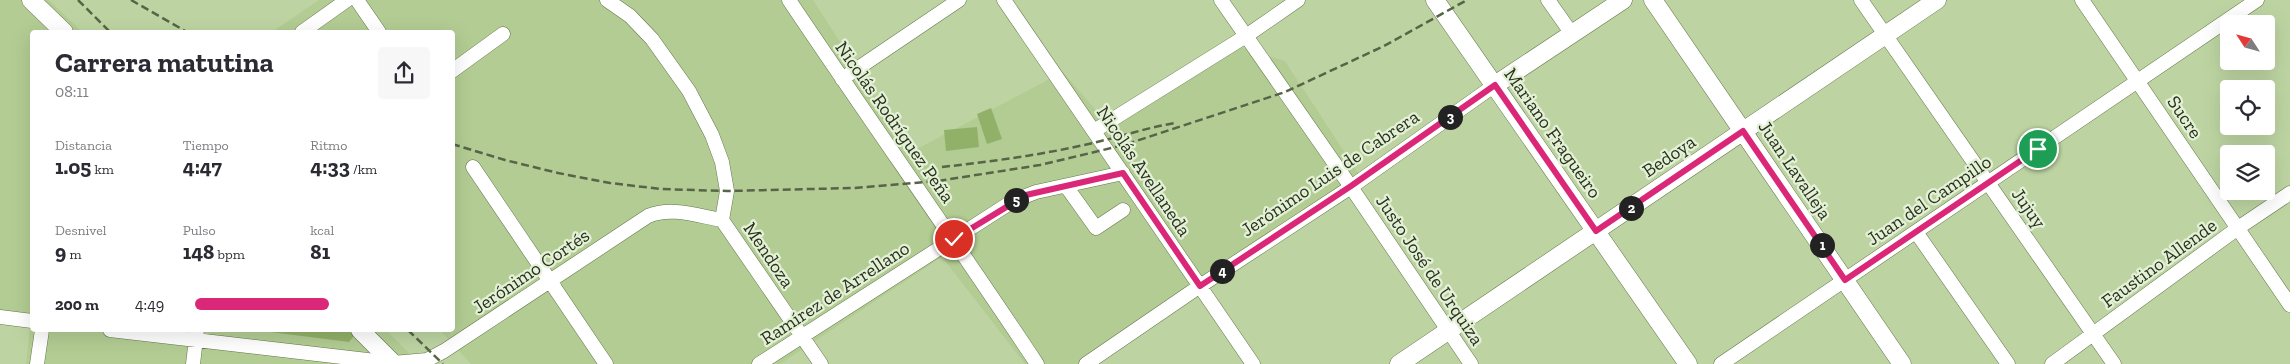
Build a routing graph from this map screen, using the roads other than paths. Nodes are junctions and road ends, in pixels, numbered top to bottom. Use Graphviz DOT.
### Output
graph roads {
  1 [pos="32,0"];
  2 [pos="347,0"];
  3 [pos="357,0"];
  4 [pos="607,0"];
  5 [pos="789,0"];
  6 [pos="959,0"];
  7 [pos="1004,0"];
  8 [pos="1221,0"];
  9 [pos="1298,0"];
  10 [pos="1435,0"];
  11 [pos="1548,0"];
  12 [pos="1623,0"];
  13 [pos="1653,0"];
  14 [pos="1861,0"];
  15 [pos="1937,0"];
  16 [pos="2082,0"];
  17 [pos="2257,0"];
  18 [pos="62,30"];
  19 [pos="305,30"];
  20 [pos="378,30"];
  21 [pos="503,34"];
  22 [pos="1572,34"];
  23 [pos="1886,35"];
  24 [pos="1246,36"];
  25 [pos="455,69"];
  26 [pos="842,79"];
  27 [pos="2138,81"];
  28 [pos="1495,85"];
  29 [pos="1743,131"];
  30 [pos="1094,132"];
  31 [pos="472,166"];
  32 [pos="1123,173"];
  33 [pos="1988,183"];
  34 [pos="1066,186"];
  35 [pos="1351,186"];
  36 [pos="2290,193"];
  37 [pos="1123,210"];
  38 [pos="659,211"];
  39 [pos="722,220"];
  40 [pos="2238,228"];
  41 [pos="1596,231"];
  42 [pos="1916,232"];
  43 [pos="954,239"];
  44 [pos="1845,280"];
  45 [pos="549,281"];
  46 [pos="1200,286"];
  47 [pos="2290,305"];
  48 [pos="0,317"];
  49 [pos="30,321"];
  50 [pos="1449,331"];
  51 [pos="42,332"];
  52 [pos="144,332"];
  53 [pos="362,332"];
  54 [pos="2094,334"];
  55 [pos="196,335"];
  56 [pos="801,335"];
  57 [pos="394,363"];
  58 [pos="37,364"];
  59 [pos="193,364"];
  60 [pos="606,364"];
  61 [pos="759,364"];
  62 [pos="821,364"];
  63 [pos="1037,364"];
  64 [pos="1086,364"];
  65 [pos="1253,364"];
  66 [pos="1399,364"];
  67 [pos="1471,364"];
  68 [pos="1688,364"];
  69 [pos="1721,364"];
  70 [pos="1902,364"];
  71 [pos="2008,364"];
  72 [pos="2052,364"];
  73 [pos="2114,364"];
  1 -- 18 [label="main road"];
  2 -- 19 [label="street"];
  3 -- 20 [label="street"];
  4 -- 39 [label="street"];
  5 -- 26 [label="street, Nicolás Rodríguez Peña"];
  6 -- 26 [label="street"];
  7 -- 30 [label="street, Nicolás Avellaneda"];
  8 -- 24 [label="street, Justo José de Urquiza"];
  9 -- 24 [label="street"];
  10 -- 28 [label="main road, Mariano Fragueiro"];
  11 -- 22 [label="street"];
  12 -- 22 [label="main road, Jerónimo Luis de Cabrera"];
  13 -- 29 [label="main road, Juan Lavalleja"];
  14 -- 23 [label="street, Jujuy"];
  15 -- 23 [label="main road, Bedoya"];
  16 -- 27 [label="street, Sucre"];
  17 -- 27 [label="street, Juan del Campillo"];
  21 -- 25 [label="street"];
  22 -- 28 [label="main road, Jerónimo Luis de Cabrera"];
  23 -- 29 [label="main road, Bedoya"];
  23 -- 33 [label="street, Jujuy"];
  24 -- 30 [label="street"];
  24 -- 35 [label="street, Justo José de Urquiza"];
  26 -- 43 [label="street, Nicolás Rodríguez Peña"];
  27 -- 33 [label="street, Juan del Campillo"];
  27 -- 40 [label="street, Sucre"];
  28 -- 35 [label="street, Jerónimo Luis de Cabrera"];
  28 -- 41 [label="main road, Mariano Fragueiro"];
  29 -- 41 [label="main road, Bedoya"];
  29 -- 44 [label="main road, Juan Lavalleja"];
  30 -- 32 [label="street, Nicolás Avellaneda"];
  31 -- 45 [label="street"];
  32 -- 34 [label="street, Ramírez de Arrellano"];
  32 -- 46 [label="street, Nicolás Avellaneda"];
  33 -- 42 [label="street, Juan del Campillo"];
  33 -- 54 [label="street, Jujuy"];
  34 -- 37 [label="street"];
  34 -- 43 [label="street, Ramírez de Arrellano"];
  35 -- 46 [label="street, Jerónimo Luis de Cabrera"];
  35 -- 50 [label="street, Justo José de Urquiza"];
  36 -- 40 [label="street, Faustino Allende"];
  38 -- 39 [label="street, Mendoza"];
  38 -- 45 [label="street, Jerónimo Cortés"];
  39 -- 56 [label="street, Mendoza"];
  40 -- 47 [label="street, Sucre"];
  40 -- 54 [label="street, Faustino Allende"];
  41 -- 50 [label="main road, Bedoya"];
  41 -- 68 [label="main road, Mariano Fragueiro"];
  42 -- 44 [label="street, Juan del Campillo"];
  42 -- 71 [label="street"];
  43 -- 56 [label="street, Ramírez de Arrellano"];
  43 -- 63 [label="street, Nicolás Rodríguez Peña"];
  44 -- 69 [label="street, Juan del Campillo"];
  44 -- 70 [label="main road, Juan Lavalleja"];
  45 -- 57 [label="street, Jerónimo Cortés"];
  45 -- 60 [label="street"];
  46 -- 64 [label="street, Jerónimo Luis de Cabrera"];
  46 -- 65 [label="street, Nicolás Avellaneda"];
  48 -- 49 [label="street"];
  50 -- 66 [label="main road, Bedoya"];
  50 -- 67 [label="street, Justo José de Urquiza"];
  51 -- 58 [label="street"];
  52 -- 55 [label="street, Jerónimo Cortés"];
  53 -- 57 [label="main road"];
  54 -- 72 [label="street, Faustino Allende"];
  54 -- 73 [label="street, Jujuy"];
  55 -- 57 [label="street, Jerónimo Cortés"];
  55 -- 59 [label="street"];
  56 -- 61 [label="street, Ramírez de Arrellano"];
  56 -- 62 [label="street, Mendoza"];
}
